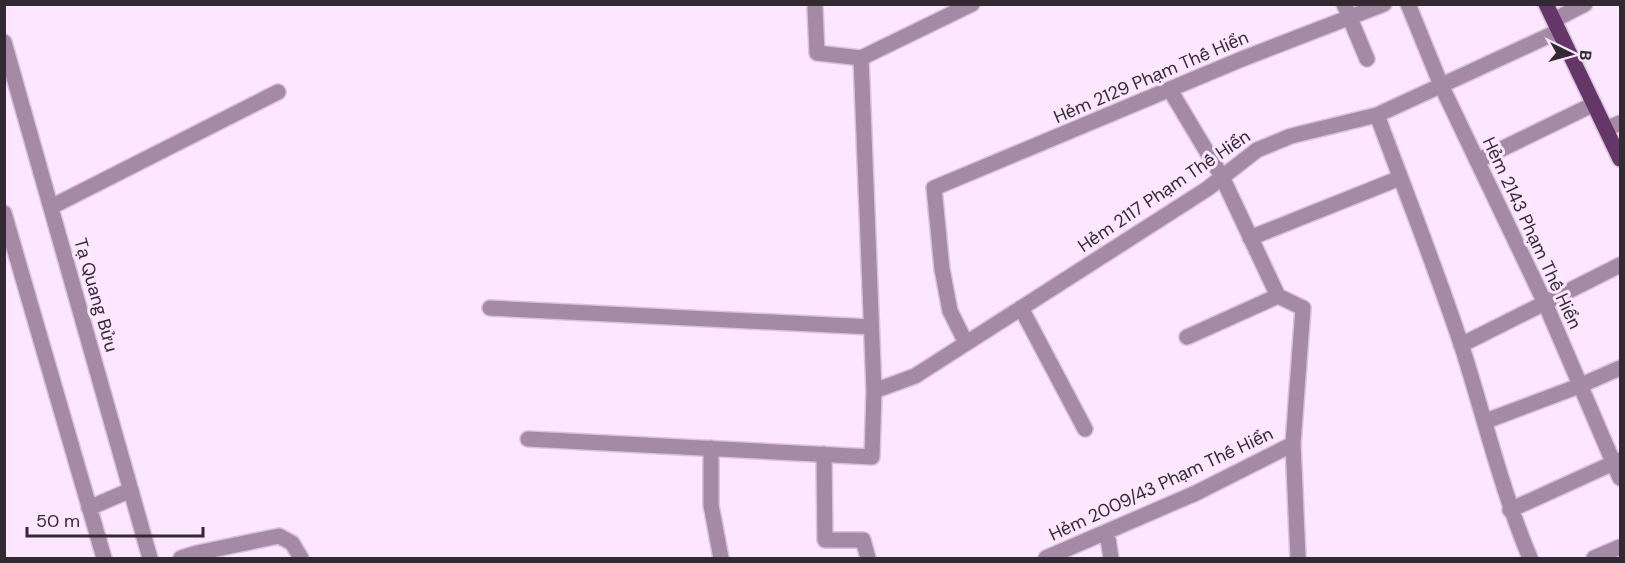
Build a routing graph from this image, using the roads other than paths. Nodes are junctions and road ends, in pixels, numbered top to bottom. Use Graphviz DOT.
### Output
graph roads {
  1 [pos="972,4"];
  2 [pos="1384,4"];
  3 [pos="1408,4"];
  4 [pos="1546,4"];
  5 [pos="1585,4"];
  6 [pos="815,8"];
  7 [pos="1346,11"];
  8 [pos="1556,26"];
  9 [pos="4,42"];
  10 [pos="861,58"];
  11 [pos="1367,60"];
  12 [pos="1441,85"];
  13 [pos="1170,90"];
  14 [pos="278,92"];
  15 [pos="1594,104"];
  16 [pos="1377,115"];
  17 [pos="1613,126"];
  18 [pos="1620,159"];
  19 [pos="1478,161"];
  20 [pos="1222,177"];
  21 [pos="1400,178"];
  22 [pos="51,207"];
  23 [pos="4,213"];
  24 [pos="1250,238"];
  25 [pos="1620,265"];
  26 [pos="1278,296"];
  27 [pos="1545,303"];
  28 [pos="490,308"];
  29 [pos="1021,308"];
  30 [pos="871,327"];
  31 [pos="1187,337"];
  32 [pos="966,343"];
  33 [pos="1461,345"];
  34 [pos="1620,368"];
  35 [pos="1579,386"];
  36 [pos="874,391"];
  37 [pos="1486,421"];
  38 [pos="1085,429"];
  39 [pos="528,439"];
  40 [pos="1293,444"];
  41 [pos="711,448"];
  42 [pos="824,454"];
  43 [pos="1617,462"];
  44 [pos="1620,478"];
  45 [pos="131,490"];
  46 [pos="89,508"];
  47 [pos="1510,510"];
  48 [pos="1107,532"];
  49 [pos="1620,547"];
  50 [pos="104,558"];
  51 [pos="150,558"];
  52 [pos="181,558"];
  53 [pos="301,558"];
  54 [pos="721,558"];
  55 [pos="868,558"];
  56 [pos="1046,558"];
  57 [pos="1111,558"];
  58 [pos="1298,558"];
  59 [pos="1530,558"];
  60 [pos="1594,558"];
  1 -- 10 [label="street"];
  2 -- 7 [label="street, Hẻm 2129 Phạm Thế Hiển"];
  3 -- 12 [label="street, Hẻm 2143 Phạm Thế Hiển"];
  4 -- 8 [label="main road"];
  5 -- 8 [label="street, Hẻm 2117 Phạm Thế Hiển"];
  6 -- 10 [label="street"];
  7 -- 11 [label="street"];
  7 -- 13 [label="street, Hẻm 2129 Phạm Thế Hiển"];
  8 -- 12 [label="street, Hẻm 2117 Phạm Thế Hiển"];
  8 -- 15 [label="main road"];
  9 -- 22 [label="street, Tạ Quang Bửu"];
  10 -- 30 [label="street"];
  12 -- 16 [label="street, Hẻm 2117 Phạm Thế Hiển"];
  12 -- 19 [label="street, Hẻm 2143 Phạm Thế Hiển"];
  13 -- 20 [label="street"];
  13 -- 32 [label="street, Hẻm 2129 Phạm Thế Hiển"];
  14 -- 22 [label="street"];
  15 -- 17 [label="main road"];
  15 -- 19 [label="street"];
  16 -- 20 [label="street, Hẻm 2117 Phạm Thế Hiển"];
  16 -- 21 [label="street"];
  17 -- 18 [label="main road"];
  19 -- 27 [label="street, Hẻm 2143 Phạm Thế Hiển"];
  20 -- 24 [label="street"];
  20 -- 29 [label="street, Hẻm 2117 Phạm Thế Hiển"];
  21 -- 24 [label="street"];
  21 -- 33 [label="street"];
  22 -- 45 [label="street, Tạ Quang Bửu"];
  23 -- 46 [label="street"];
  24 -- 26 [label="street"];
  25 -- 27 [label="street"];
  26 -- 31 [label="street"];
  26 -- 40 [label="street"];
  27 -- 33 [label="street"];
  27 -- 35 [label="street, Hẻm 2143 Phạm Thế Hiển"];
  28 -- 30 [label="street"];
  29 -- 32 [label="street, Hẻm 2117 Phạm Thế Hiển"];
  29 -- 38 [label="street"];
  30 -- 36 [label="street"];
  32 -- 36 [label="street, Hẻm 2117 Phạm Thế Hiển"];
  33 -- 37 [label="street"];
  34 -- 35 [label="street"];
  35 -- 37 [label="street"];
  35 -- 43 [label="street, Hẻm 2143 Phạm Thế Hiển"];
  36 -- 42 [label="street"];
  37 -- 47 [label="street"];
  39 -- 41 [label="street"];
  40 -- 48 [label="street, Hẻm 2009/43 Phạm Thế Hiển"];
  40 -- 58 [label="street"];
  41 -- 42 [label="street"];
  41 -- 54 [label="street"];
  42 -- 55 [label="street"];
  43 -- 44 [label="street, Hẻm 2143 Phạm Thế Hiển"];
  43 -- 47 [label="street"];
  45 -- 46 [label="street"];
  45 -- 51 [label="street, Tạ Quang Bửu"];
  46 -- 50 [label="street"];
  47 -- 59 [label="street"];
  48 -- 56 [label="street, Hẻm 2009/43 Phạm Thế Hiển"];
  48 -- 57 [label="street"];
  49 -- 60 [label="street"];
  52 -- 53 [label="street"];
}
